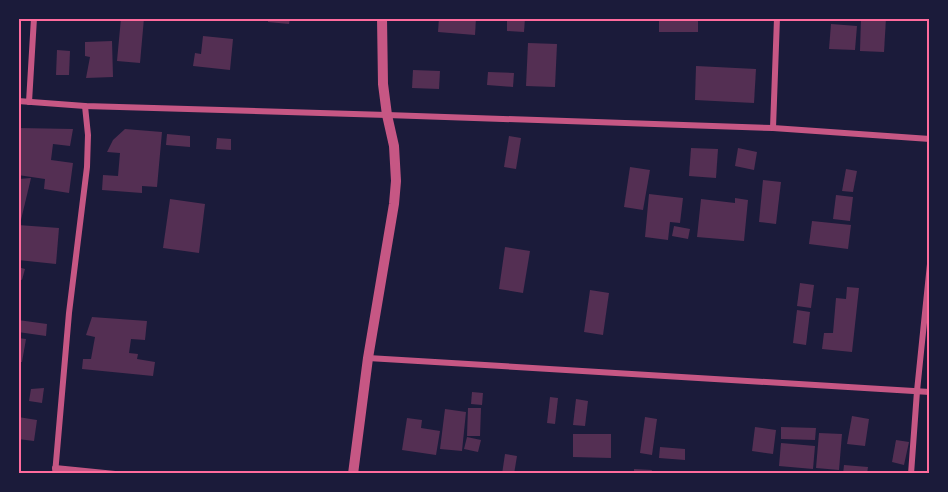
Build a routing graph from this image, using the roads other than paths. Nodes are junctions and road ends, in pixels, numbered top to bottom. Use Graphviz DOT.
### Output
graph roads {
  1 [pos="34,18"];
  2 [pos="382,18"];
  3 [pos="777,18"];
  4 [pos="18,101"];
  5 [pos="29,102"];
  6 [pos="85,106"];
  7 [pos="387,115"];
  8 [pos="773,128"];
  9 [pos="930,139"];
  10 [pos="930,264"];
  11 [pos="368,358"];
  12 [pos="917,391"];
  13 [pos="930,392"];
  14 [pos="55,471"];
  15 [pos="114,474"];
  16 [pos="353,474"];
  17 [pos="910,474"];
  1 -- 5 [label="street"];
  2 -- 7 [label="street"];
  3 -- 8 [label="street"];
  4 -- 5 [label="street"];
  5 -- 6 [label="street"];
  6 -- 7 [label="street"];
  6 -- 14 [label="street"];
  7 -- 8 [label="street"];
  7 -- 11 [label="street"];
  8 -- 9 [label="street"];
  10 -- 12 [label="street"];
  11 -- 12 [label="street"];
  11 -- 16 [label="street"];
  12 -- 13 [label="street"];
  12 -- 17 [label="street"];
  14 -- 15 [label="street"];
}
